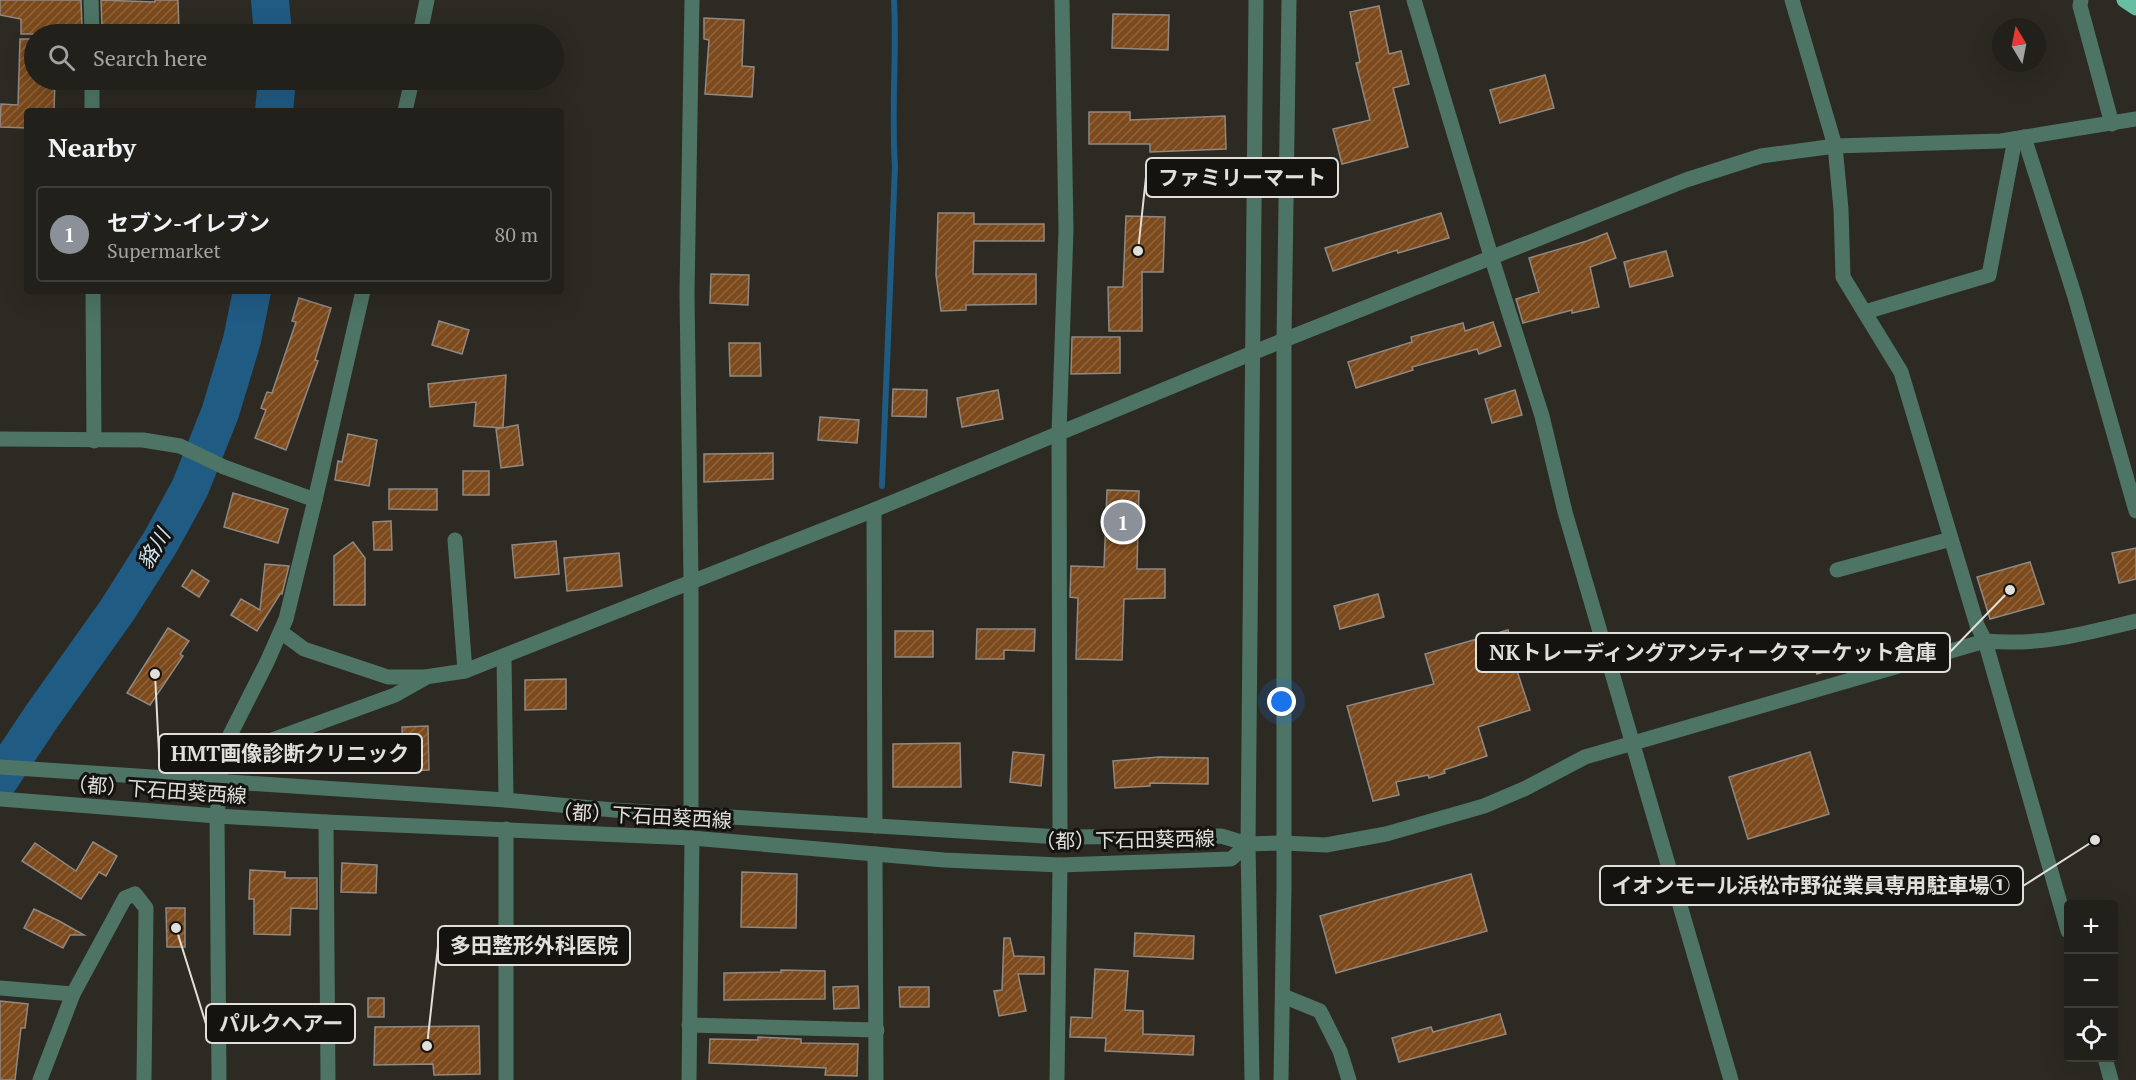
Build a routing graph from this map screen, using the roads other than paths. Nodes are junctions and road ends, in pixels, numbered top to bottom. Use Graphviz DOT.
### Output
graph roads {
  1 [pos="91,0"];
  2 [pos="427,0"];
  3 [pos="692,0"];
  4 [pos="1062,0"];
  5 [pos="1256,0"];
  6 [pos="1290,0"];
  7 [pos="1414,0"];
  8 [pos="1792,0"];
  9 [pos="2081,0"];
  10 [pos="92,24"];
  11 [pos="422,24"];
  12 [pos="92,90"];
  13 [pos="410,90"];
  14 [pos="92,108"];
  15 [pos="406,108"];
  16 [pos="2136,119"];
  17 [pos="2112,124"];
  18 [pos="2019,138"];
  19 [pos="1835,146"];
  20 [pos="1491,256"];
  21 [pos="93,294"];
  22 [pos="362,294"];
  23 [pos="1865,312"];
  24 [pos="1284,340"];
  25 [pos="1253,352"];
  26 [pos="1059,433"];
  27 [pos="0,439"];
  28 [pos="94,441"];
  29 [pos="315,500"];
  30 [pos="874,510"];
  31 [pos="2136,511"];
  32 [pos="1951,538"];
  33 [pos="455,540"];
  34 [pos="1837,570"];
  35 [pos="691,581"];
  36 [pos="2136,621"];
  37 [pos="281,633"];
  38 [pos="1985,641"];
  39 [pos="504,656"];
  40 [pos="465,671"];
  41 [pos="426,678"];
  42 [pos="272,740"];
  43 [pos="1632,742"];
  44 [pos="0,767"];
  45 [pos="219,782"];
  46 [pos="5,799"];
  47 [pos="506,800"];
  48 [pos="691,815"];
  49 [pos="217,816"];
  50 [pos="326,822"];
  51 [pos="875,826"];
  52 [pos="506,830"];
  53 [pos="1060,837"];
  54 [pos="692,838"];
  55 [pos="1248,843"];
  56 [pos="1283,843"];
  57 [pos="875,854"];
  58 [pos="1059,866"];
  59 [pos="2064,917"];
  60 [pos="0,988"];
  61 [pos="73,994"];
  62 [pos="1283,996"];
  63 [pos="690,1025"];
  64 [pos="877,1030"];
  65 [pos="2106,1062"];
  66 [pos="40,1080"];
  67 [pos="144,1080"];
  68 [pos="219,1080"];
  69 [pos="328,1080"];
  70 [pos="506,1080"];
  71 [pos="689,1080"];
  72 [pos="876,1080"];
  73 [pos="1057,1080"];
  74 [pos="1252,1080"];
  75 [pos="1281,1080"];
  76 [pos="1349,1080"];
  77 [pos="1731,1080"];
  78 [pos="2111,1080"];
  1 -- 10 [label="street"];
  2 -- 11 [label="street"];
  3 -- 35 [label="street"];
  4 -- 26 [label="street"];
  5 -- 25 [label="street"];
  6 -- 24 [label="street"];
  7 -- 20 [label="street"];
  8 -- 19 [label="street"];
  9 -- 17 [label="street"];
  12 -- 14 [label="street"];
  13 -- 15 [label="street"];
  16 -- 17 [label="street"];
  17 -- 18 [label="street"];
  18 -- 19 [label="street"];
  18 -- 23 [label="street"];
  18 -- 31 [label="street"];
  19 -- 20 [label="street"];
  19 -- 23 [label="street"];
  20 -- 24 [label="street"];
  20 -- 43 [label="street"];
  21 -- 28 [label="street"];
  22 -- 29 [label="street"];
  23 -- 32 [label="street"];
  24 -- 25 [label="street"];
  24 -- 56 [label="street"];
  25 -- 26 [label="street"];
  25 -- 55 [label="street"];
  26 -- 30 [label="street"];
  26 -- 53 [label="street"];
  27 -- 28 [label="street"];
  28 -- 29 [label="street"];
  29 -- 37 [label="street"];
  30 -- 35 [label="street"];
  30 -- 51 [label="street"];
  32 -- 34 [label="street"];
  32 -- 38 [label="street"];
  33 -- 40 [label="street"];
  35 -- 39 [label="street"];
  35 -- 48 [label="street"];
  36 -- 38 [label="street"];
  37 -- 41 [label="street"];
  37 -- 45 [label="street"];
  38 -- 43 [label="street"];
  38 -- 59 [label="street"];
  39 -- 40 [label="street"];
  39 -- 47 [label="street"];
  40 -- 41 [label="street"];
  41 -- 42 [label="street"];
  43 -- 56 [label="street"];
  43 -- 77 [label="street"];
  44 -- 45 [label="street, （都）下石田葵西線"];
  45 -- 47 [label="street, （都）下石田葵西線"];
  45 -- 49 [label="street"];
  46 -- 49 [label="street, （都）下石田葵西線"];
  47 -- 48 [label="street, （都）下石田葵西線"];
  48 -- 51 [label="street, （都）下石田葵西線"];
  49 -- 50 [label="street, （都）下石田葵西線"];
  49 -- 68 [label="street"];
  50 -- 52 [label="street, （都）下石田葵西線"];
  50 -- 69 [label="street"];
  51 -- 53 [label="street, （都）下石田葵西線"];
  52 -- 54 [label="street, （都）下石田葵西線"];
  52 -- 70 [label="street"];
  53 -- 55 [label="street, （都）下石田葵西線"];
  54 -- 57 [label="street, （都）下石田葵西線"];
  54 -- 63 [label="street"];
  55 -- 56 [label="street"];
  55 -- 58 [label="street, （都）下石田葵西線"];
  55 -- 74 [label="street"];
  56 -- 62 [label="street"];
  57 -- 58 [label="street, （都）下石田葵西線"];
  57 -- 64 [label="street"];
  58 -- 73 [label="street"];
  60 -- 61 [label="street"];
  61 -- 66 [label="street"];
  61 -- 67 [label="street"];
  62 -- 75 [label="street"];
  62 -- 76 [label="street"];
  63 -- 64 [label="street"];
  63 -- 71 [label="street"];
  64 -- 72 [label="street"];
  65 -- 78 [label="street"];
}
